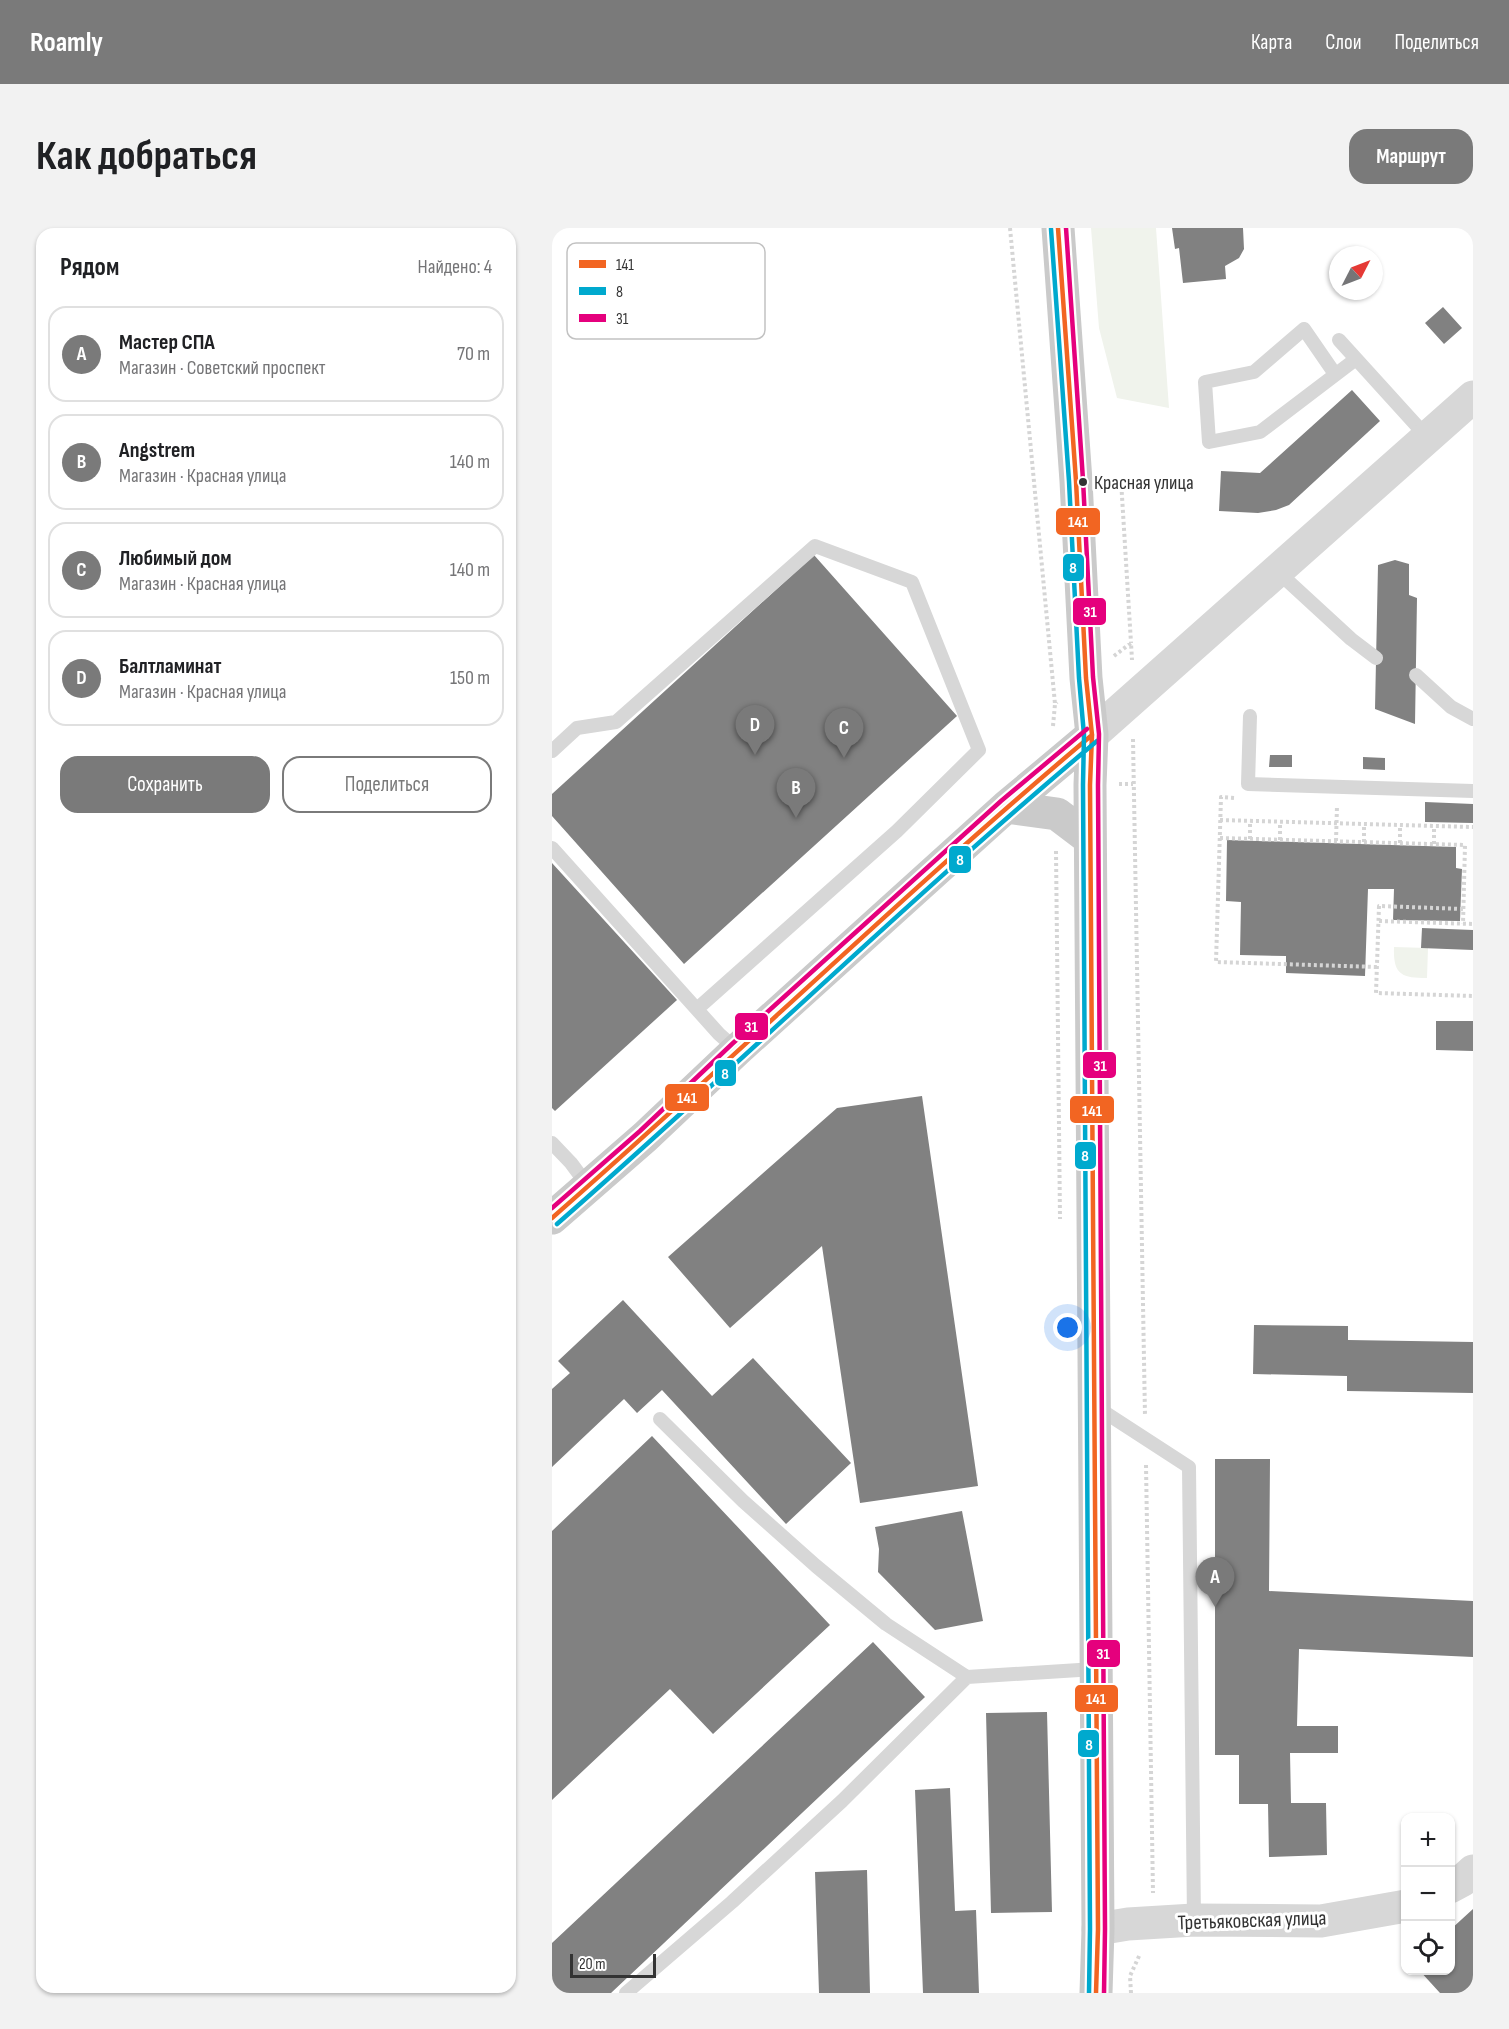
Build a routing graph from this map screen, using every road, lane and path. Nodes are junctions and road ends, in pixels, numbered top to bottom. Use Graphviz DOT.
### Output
graph roads {
  1 [pos="1010,228"];
  2 [pos="1058,228"];
  3 [pos="1339,340"];
  4 [pos="1356,359"];
  5 [pos="1335,374"];
  6 [pos="1473,397"];
  7 [pos="1426,437"];
  8 [pos="1121,480"];
  9 [pos="1277,571"];
  10 [pos="1131,643"];
  11 [pos="1376,658"];
  12 [pos="1416,675"];
  13 [pos="1086,678"];
  14 [pos="1134,698"];
  15 [pos="1055,704"];
  16 [pos="1250,716"];
  17 [pos="1473,719"];
  18 [pos="1047,735"];
  19 [pos="1092,735"];
  20 [pos="552,751"];
  21 [pos="1337,787"];
  22 [pos="1473,791"];
  23 [pos="1221,797"];
  24 [pos="1006,807"];
  25 [pos="1220,820"];
  26 [pos="1250,821"];
  27 [pos="1280,822"];
  28 [pos="1336,823"];
  29 [pos="1364,824"];
  30 [pos="1400,825"];
  31 [pos="1434,826"];
  32 [pos="1473,827"];
  33 [pos="1220,838"];
  34 [pos="1090,839"];
  35 [pos="1250,839"];
  36 [pos="1280,840"];
  37 [pos="1336,841"];
  38 [pos="1364,842"];
  39 [pos="1400,843"];
  40 [pos="1434,844"];
  41 [pos="552,848"];
  42 [pos="1463,909"];
  43 [pos="1378,921"];
  44 [pos="1463,924"];
  45 [pos="1473,924"];
  46 [pos="1377,967"];
  47 [pos="1473,996"];
  48 [pos="697,1009"];
  49 [pos="738,1050"];
  50 [pos="552,1143"];
  51 [pos="588,1186"];
  52 [pos="552,1218"];
  53 [pos="1093,1405"];
  54 [pos="660,1419"];
  55 [pos="1146,1439"];
  56 [pos="1095,1669"];
  57 [pos="967,1677"];
  58 [pos="1473,1871"];
  59 [pos="1455,1884"];
  60 [pos="1401,1907"];
  61 [pos="1194,1920"];
  62 [pos="1154,1923"];
  63 [pos="1098,1929"];
  64 [pos="626,1993"];
  65 [pos="1096,1993"];
  66 [pos="1131,1993"];
  1 -- 15 [label="path"];
  2 -- 13 [label="main road"];
  3 -- 4 [label="lane"];
  4 -- 5 [label="lane"];
  4 -- 7 [label="lane"];
  5 -- 5 [label="lane"];
  6 -- 7 [label="street"];
  7 -- 9 [label="street"];
  8 -- 10 [label="path"];
  9 -- 11 [label="lane"];
  9 -- 14 [label="street"];
  10 -- 13 [label="path"];
  10 -- 14 [label="path"];
  12 -- 17 [label="lane"];
  13 -- 15 [label="path"];
  13 -- 19 [label="main road"];
  14 -- 19 [label="street"];
  14 -- 55 [label="path"];
  15 -- 18 [label="path"];
  16 -- 21 [label="lane"];
  19 -- 24 [label="main road"];
  19 -- 34 [label="main road"];
  20 -- 48 [label="lane"];
  21 -- 22 [label="lane"];
  21 -- 28 [label="path"];
  23 -- 25 [label="path"];
  24 -- 34 [label="main road"];
  24 -- 49 [label="main road"];
  25 -- 26 [label="path"];
  25 -- 33 [label="path"];
  26 -- 27 [label="path"];
  26 -- 35 [label="path"];
  27 -- 28 [label="path"];
  27 -- 36 [label="path"];
  28 -- 29 [label="path"];
  28 -- 37 [label="path"];
  29 -- 30 [label="path"];
  29 -- 38 [label="path"];
  30 -- 31 [label="path"];
  30 -- 39 [label="path"];
  31 -- 32 [label="path"];
  31 -- 40 [label="path"];
  33 -- 35 [label="path"];
  33 -- 46 [label="path"];
  34 -- 53 [label="main road"];
  35 -- 36 [label="path"];
  36 -- 37 [label="path"];
  37 -- 38 [label="path"];
  38 -- 39 [label="path"];
  39 -- 40 [label="path"];
  40 -- 42 [label="path"];
  41 -- 48 [label="lane"];
  42 -- 43 [label="path"];
  42 -- 44 [label="path"];
  43 -- 44 [label="path"];
  43 -- 46 [label="path"];
  44 -- 45 [label="path"];
  46 -- 47 [label="path"];
  48 -- 49 [label="lane"];
  49 -- 51 [label="main road"];
  50 -- 51 [label="lane"];
  51 -- 52 [label="main road"];
  53 -- 55 [label="lane"];
  53 -- 56 [label="main road"];
  54 -- 57 [label="lane"];
  55 -- 61 [label="lane"];
  55 -- 62 [label="path"];
  56 -- 57 [label="lane"];
  56 -- 63 [label="main road"];
  57 -- 64 [label="lane"];
  58 -- 59 [label="street"];
  60 -- 61 [label="street, Третьяковская улица"];
  61 -- 62 [label="street, Третьяковская улица"];
  62 -- 63 [label="street, Третьяковская улица"];
  62 -- 66 [label="path"];
  63 -- 65 [label="main road"];
}
